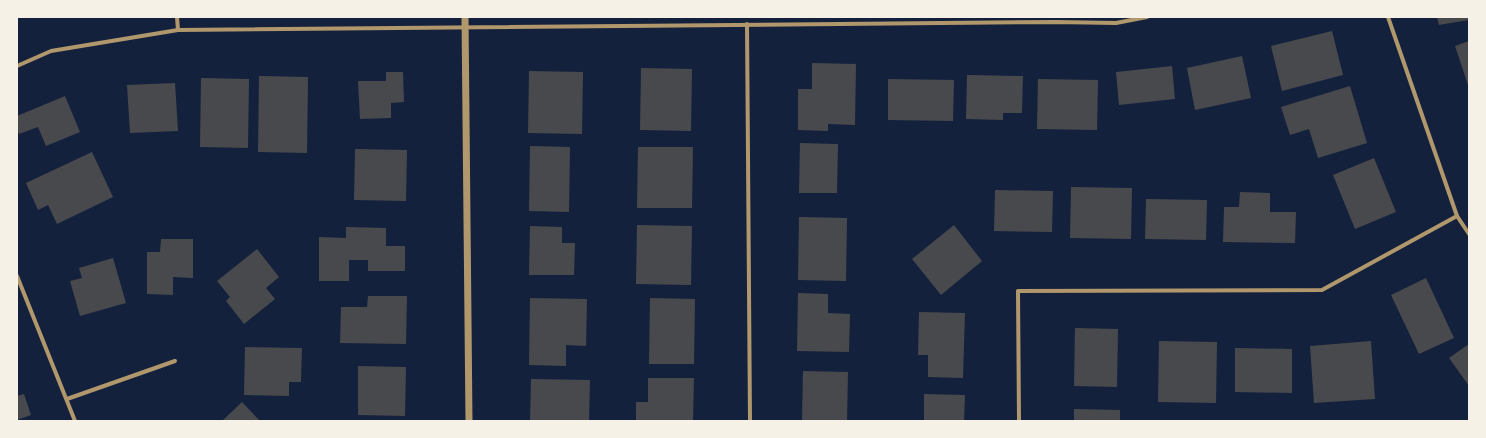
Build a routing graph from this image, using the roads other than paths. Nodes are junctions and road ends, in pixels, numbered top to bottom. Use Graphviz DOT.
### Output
graph roads {
  1 [pos="177,17"];
  2 [pos="465,17"];
  3 [pos="1146,17"];
  4 [pos="1388,17"];
  5 [pos="1056,19"];
  6 [pos="747,24"];
  7 [pos="465,26"];
  8 [pos="178,30"];
  9 [pos="17,66"];
  10 [pos="1457,216"];
  11 [pos="1469,234"];
  12 [pos="17,276"];
  13 [pos="175,361"];
  14 [pos="67,398"];
  15 [pos="75,421"];
  16 [pos="469,421"];
  17 [pos="750,421"];
  18 [pos="1018,421"];
  1 -- 8 [label="street"];
  2 -- 7 [label="street"];
  3 -- 5 [label="street"];
  4 -- 10 [label="street"];
  5 -- 6 [label="street"];
  6 -- 7 [label="street"];
  6 -- 17 [label="street"];
  7 -- 8 [label="street"];
  7 -- 16 [label="street"];
  8 -- 9 [label="street"];
  10 -- 11 [label="street"];
  10 -- 18 [label="street"];
  12 -- 14 [label="street"];
  13 -- 14 [label="street"];
  14 -- 15 [label="street"];
}
